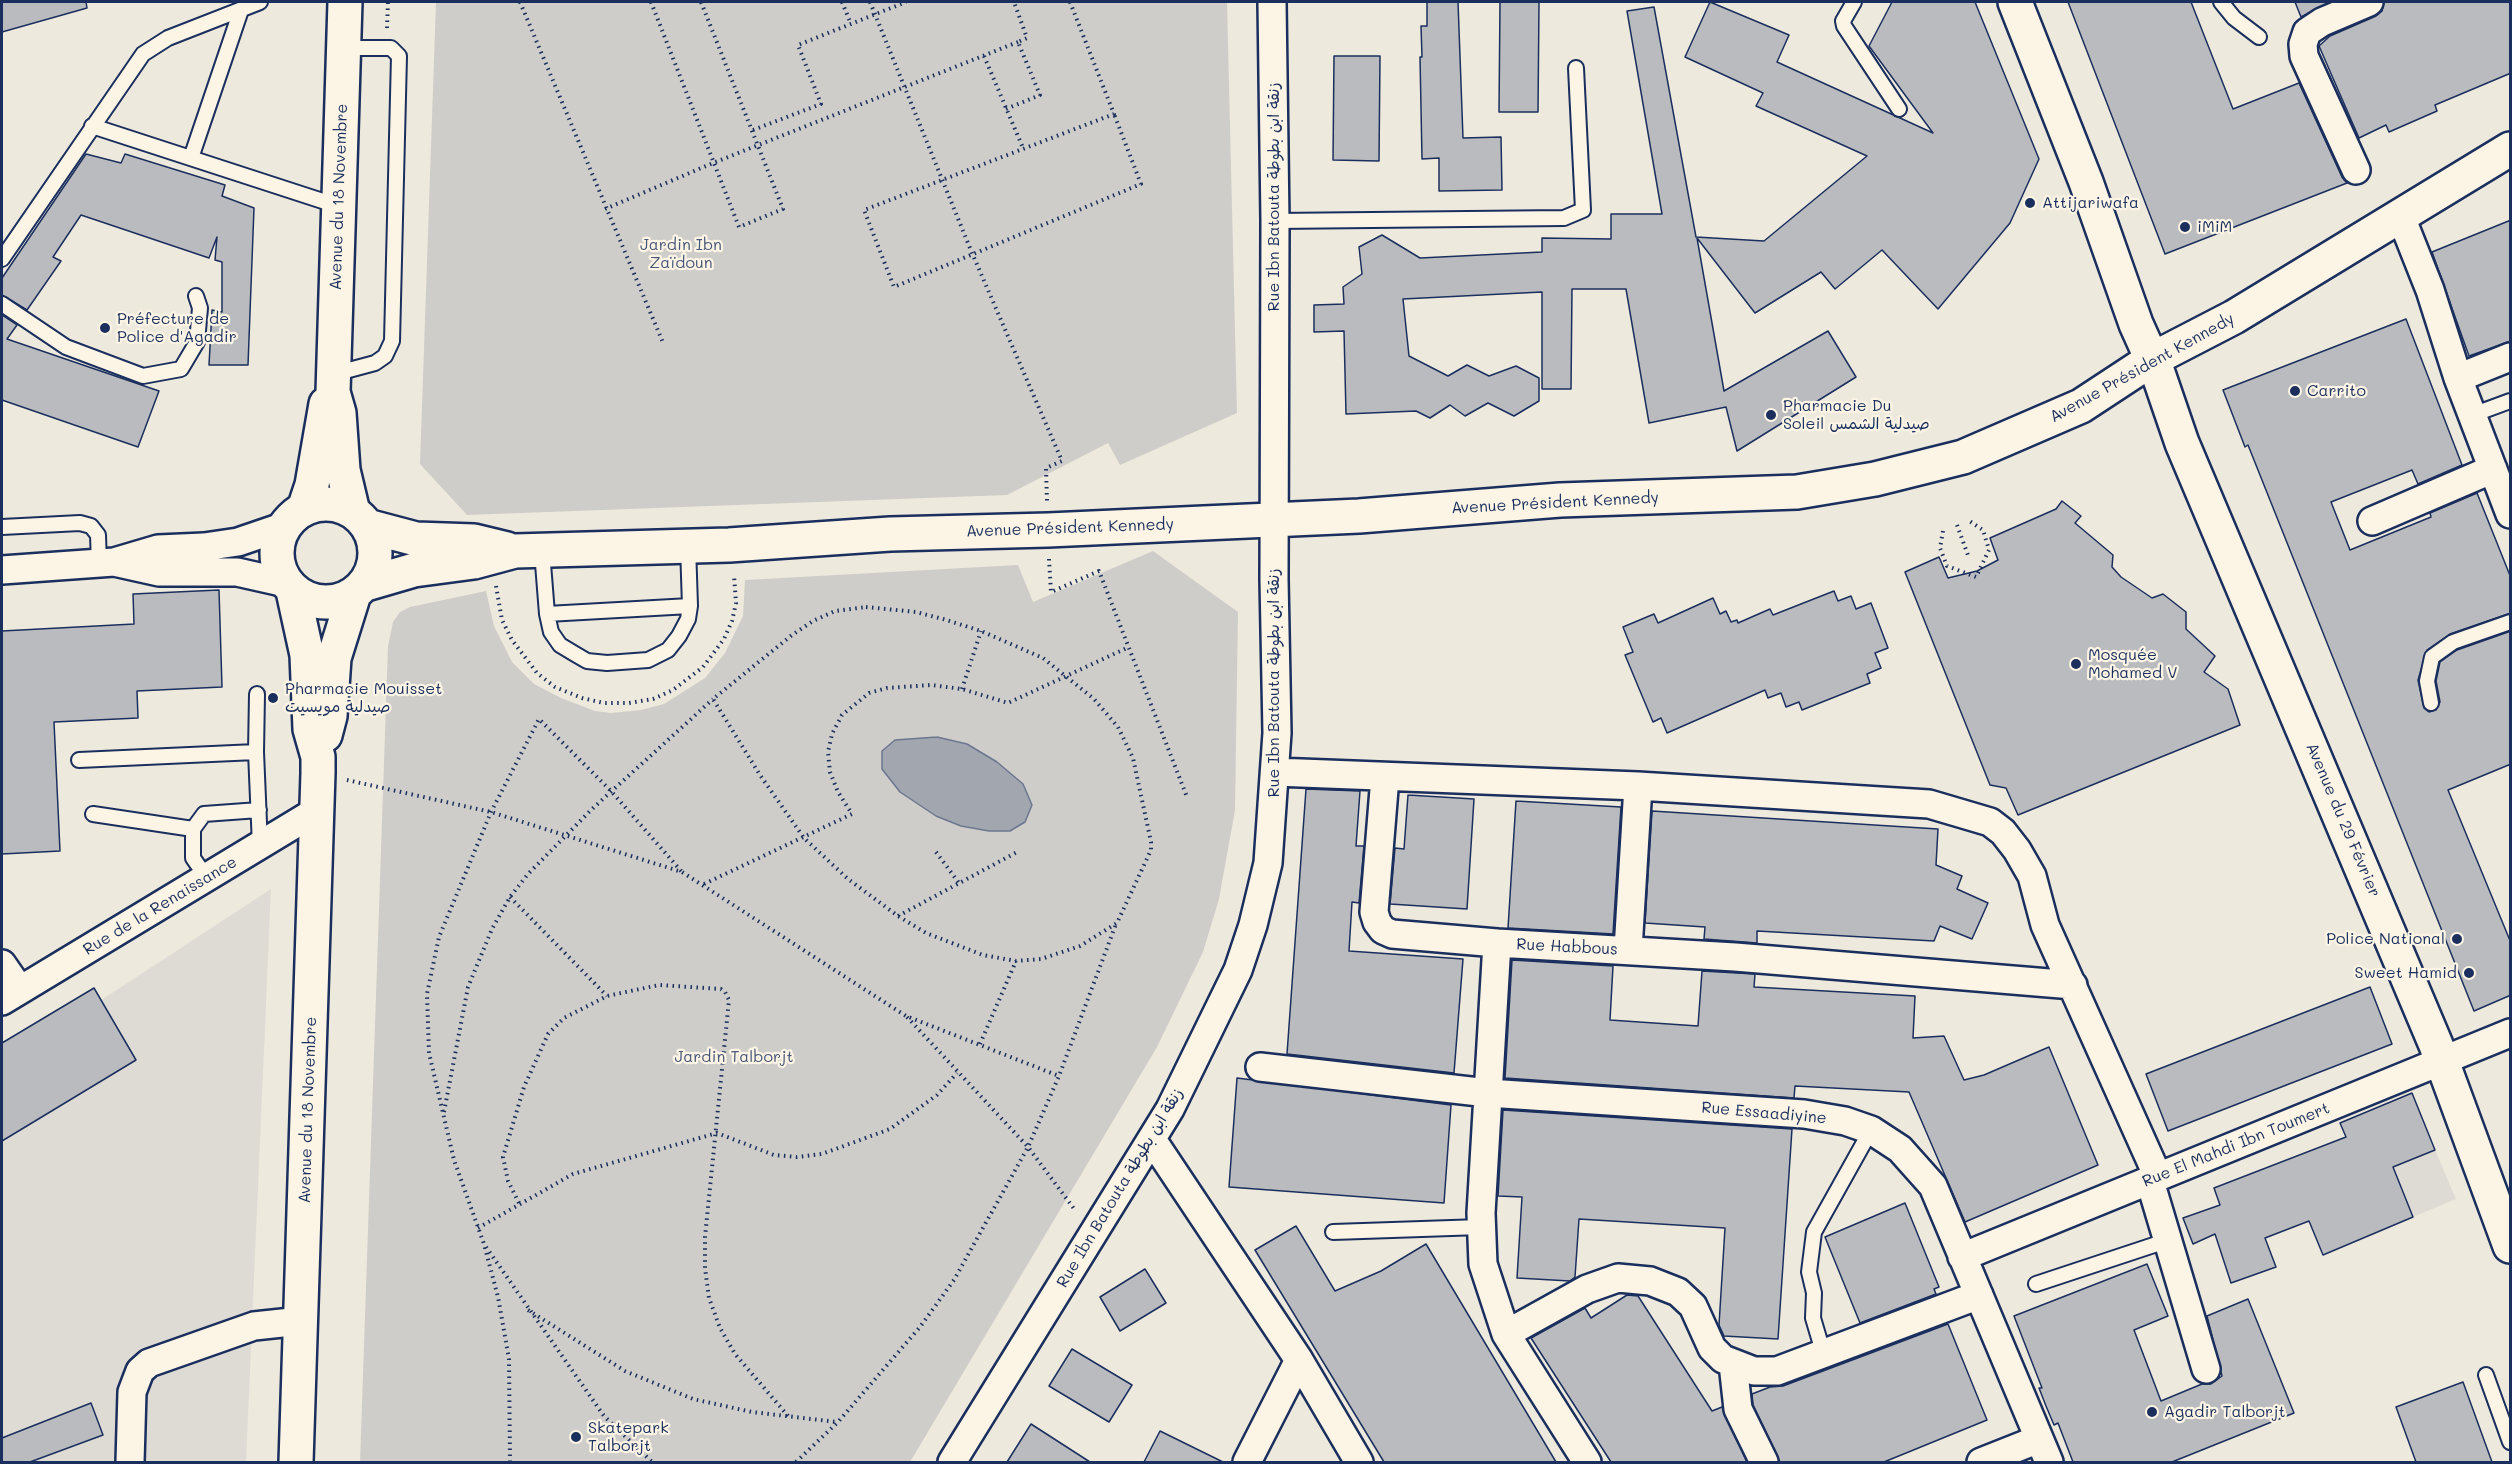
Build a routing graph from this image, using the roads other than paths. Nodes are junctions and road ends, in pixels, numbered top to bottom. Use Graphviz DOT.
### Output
graph roads {
  1 [pos="260,2"];
  2 [pos="345,2"];
  3 [pos="1272,2"];
  4 [pos="1854,2"];
  5 [pos="2017,2"];
  6 [pos="2221,2"];
  7 [pos="2369,2"];
  8 [pos="241,10"];
  9 [pos="2259,37"];
  10 [pos="344,48"];
  11 [pos="1576,68"];
  12 [pos="1899,109"];
  13 [pos="92,126"];
  14 [pos="2511,149"];
  15 [pos="191,158"];
  16 [pos="2356,170"];
  17 [pos="340,206"];
  18 [pos="2402,218"];
  19 [pos="1275,221"];
  20 [pos="2,259"];
  21 [pos="196,296"];
  22 [pos="2,304"];
  23 [pos="2511,357"];
  24 [pos="2151,360"];
  25 [pos="2458,378"];
  26 [pos="333,383"];
  27 [pos="2511,401"];
  28 [pos="2472,415"];
  29 [pos="2493,469"];
  30 [pos="2511,514"];
  31 [pos="295,518"];
  32 [pos="360,519"];
  33 [pos="1273,520"];
  34 [pos="2372,521"];
  35 [pos="2,527"];
  36 [pos="688,546"];
  37 [pos="528,551"];
  38 [pos="106,563"];
  39 [pos="2,570"];
  40 [pos="290,587"];
  41 [pos="360,589"];
  42 [pos="690,606"];
  43 [pos="547,614"];
  44 [pos="2511,622"];
  45 [pos="257,694"];
  46 [pos="2431,703"];
  47 [pos="256,752"];
  48 [pos="79,760"];
  49 [pos="318,765"];
  50 [pos="1275,772"];
  51 [pos="1385,777"];
  52 [pos="1638,786"];
  53 [pos="259,810"];
  54 [pos="318,810"];
  55 [pos="93,814"];
  56 [pos="193,829"];
  57 [pos="260,846"];
  58 [pos="207,878"];
  59 [pos="1497,943"];
  60 [pos="1628,950"];
  61 [pos="2,964"];
  62 [pos="2073,985"];
  63 [pos="11,995"];
  64 [pos="2511,1033"];
  65 [pos="2443,1060"];
  66 [pos="1260,1067"];
  67 [pos="1488,1093"];
  68 [pos="1871,1130"];
  69 [pos="1153,1141"];
  70 [pos="2154,1179"];
  71 [pos="1481,1227"];
  72 [pos="1333,1232"];
  73 [pos="2166,1241"];
  74 [pos="2511,1246"];
  75 [pos="1962,1257"];
  76 [pos="2036,1284"];
  77 [pos="1979,1295"];
  78 [pos="301,1321"];
  79 [pos="1506,1334"];
  80 [pos="1827,1353"];
  81 [pos="1299,1360"];
  82 [pos="1733,1364"];
  83 [pos="2206,1369"];
  84 [pos="2486,1375"];
  85 [pos="2511,1442"];
  86 [pos="2044,1451"];
  87 [pos="129,1462"];
  88 [pos="296,1462"];
  89 [pos="952,1462"];
  90 [pos="1247,1462"];
  91 [pos="1359,1462"];
  92 [pos="1587,1462"];
  93 [pos="1764,1462"];
  94 [pos="1982,1462"];
  1 -- 8 [label="lane"];
  2 -- 10 [label="street, Avenue du 18 Novembre"];
  3 -- 19 [label="street, Rue Ibn Batouta زنقة ابن بطوطة"];
  4 -- 12 [label="lane"];
  5 -- 24 [label="street, Avenue du 29 Février"];
  6 -- 9 [label="lane"];
  7 -- 16 [label="street"];
  8 -- 13 [label="lane"];
  8 -- 15 [label="lane"];
  10 -- 17 [label="street, Avenue du 18 Novembre"];
  10 -- 26 [label="lane"];
  11 -- 19 [label="lane"];
  13 -- 15 [label="lane"];
  13 -- 20 [label="lane"];
  14 -- 18 [label="street, Avenue Président Kennedy"];
  15 -- 17 [label="lane"];
  17 -- 26 [label="street, Avenue du 18 Novembre"];
  18 -- 24 [label="street, Avenue Président Kennedy"];
  18 -- 25 [label="street"];
  19 -- 33 [label="street, Rue Ibn Batouta زنقة ابن بطوطة"];
  21 -- 22 [label="lane"];
  23 -- 25 [label="street"];
  24 -- 33 [label="street, Avenue Président Kennedy"];
  24 -- 65 [label="street, Avenue du 29 Février"];
  25 -- 28 [label="street"];
  26 -- 31 [label="street, Avenue du 18 Novembre"];
  26 -- 32 [label="street, Avenue du 18 Novembre"];
  27 -- 28 [label="lane"];
  28 -- 29 [label="street"];
  29 -- 30 [label="street"];
  29 -- 34 [label="street"];
  31 -- 32 [label="street"];
  31 -- 38 [label="street"];
  31 -- 40 [label="street"];
  32 -- 37 [label="street, Avenue Président Kennedy"];
  32 -- 41 [label="street"];
  33 -- 36 [label="street, Avenue Président Kennedy"];
  33 -- 50 [label="street, Rue Ibn Batouta زنقة ابن بطوطة"];
  35 -- 38 [label="lane"];
  36 -- 37 [label="street, Avenue Président Kennedy"];
  36 -- 42 [label="lane"];
  37 -- 41 [label="street, Avenue Président Kennedy"];
  37 -- 43 [label="lane"];
  38 -- 39 [label="street"];
  38 -- 40 [label="street"];
  40 -- 41 [label="street"];
  40 -- 49 [label="street, Avenue du 18 Novembre"];
  41 -- 49 [label="street, Avenue du 18 Novembre"];
  42 -- 43 [label="lane"];
  42 -- 43 [label="lane"];
  44 -- 46 [label="lane"];
  45 -- 47 [label="lane"];
  47 -- 48 [label="lane"];
  47 -- 53 [label="lane"];
  49 -- 54 [label="street, Avenue du 18 Novembre"];
  50 -- 51 [label="street"];
  50 -- 69 [label="street, Rue Ibn Batouta زنقة ابن بطوطة"];
  51 -- 52 [label="street"];
  51 -- 59 [label="street"];
  52 -- 60 [label="street"];
  52 -- 62 [label="street"];
  53 -- 56 [label="lane"];
  53 -- 57 [label="lane"];
  54 -- 57 [label="street, Rue de la Renaissance"];
  54 -- 78 [label="street, Avenue du 18 Novembre"];
  55 -- 56 [label="lane"];
  56 -- 58 [label="lane"];
  57 -- 58 [label="street, Rue de la Renaissance"];
  58 -- 63 [label="street, Rue de la Renaissance"];
  59 -- 60 [label="street, Rue Habbous"];
  59 -- 67 [label="street, Rue Habbous"];
  60 -- 62 [label="street, Rue Habbous"];
  61 -- 63 [label="street"];
  62 -- 70 [label="street"];
  64 -- 65 [label="street, Rue El Mahdi Ibn Toumert"];
  65 -- 70 [label="street, Rue El Mahdi Ibn Toumert"];
  65 -- 74 [label="street, Avenue du 29 Février"];
  66 -- 67 [label="street, Rue Essaadiyine"];
  67 -- 68 [label="street, Rue Essaadiyine"];
  67 -- 71 [label="street, Rue Habbous"];
  68 -- 75 [label="street, Rue Essaadiyine"];
  68 -- 80 [label="lane"];
  69 -- 81 [label="street"];
  69 -- 89 [label="street, Rue Ibn Batouta زنقة ابن بطوطة"];
  70 -- 73 [label="street"];
  70 -- 75 [label="street, Rue El Mahdi Ibn Toumert"];
  71 -- 72 [label="lane"];
  71 -- 79 [label="street, Rue Habbous"];
  73 -- 76 [label="lane"];
  73 -- 83 [label="street"];
  75 -- 77 [label="street, Rue Essaadiyine"];
  77 -- 80 [label="street"];
  77 -- 86 [label="street, Rue Essaadiyine"];
  78 -- 87 [label="street"];
  78 -- 88 [label="street, Avenue du 18 Novembre"];
  79 -- 82 [label="street"];
  79 -- 92 [label="street, Rue Habbous"];
  80 -- 82 [label="street"];
  81 -- 90 [label="street"];
  81 -- 91 [label="street"];
  82 -- 93 [label="street"];
  84 -- 85 [label="lane"];
  86 -- 94 [label="street"];
}
